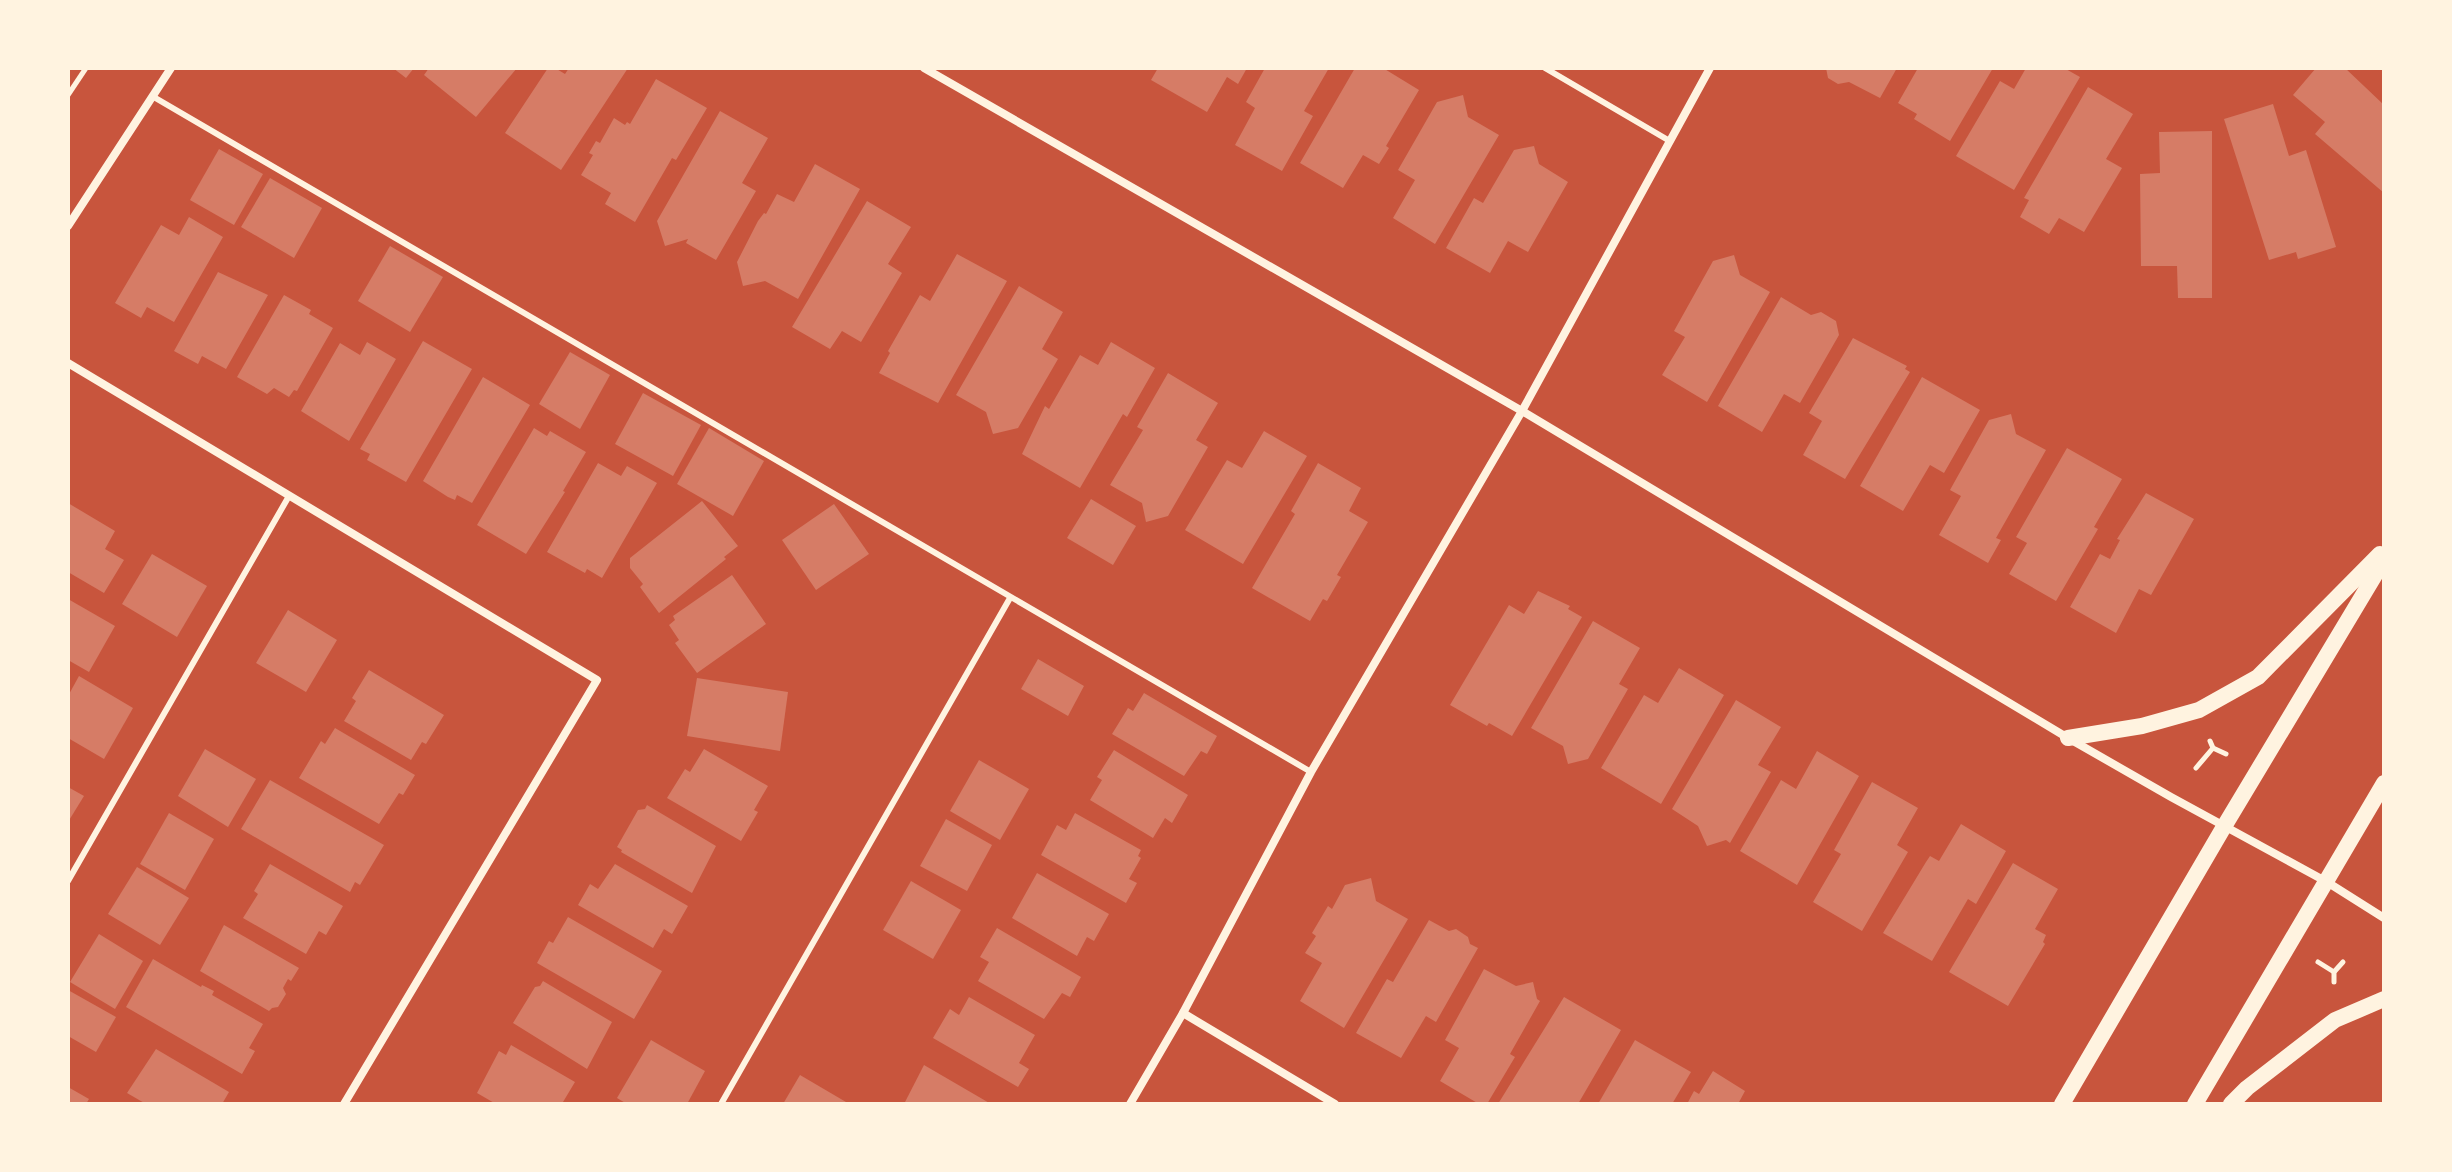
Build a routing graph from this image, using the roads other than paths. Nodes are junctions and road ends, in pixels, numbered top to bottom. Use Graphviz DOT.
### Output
graph roads {
  1 [pos="171,68"];
  2 [pos="924,68"];
  3 [pos="1545,68"];
  4 [pos="1710,68"];
  5 [pos="152,96"];
  6 [pos="1668,140"];
  7 [pos="68,226"];
  8 [pos="68,363"];
  9 [pos="1522,411"];
  10 [pos="289,496"];
  11 [pos="2384,550"];
  12 [pos="2384,560"];
  13 [pos="1010,598"];
  14 [pos="2068,738"];
  15 [pos="1311,772"];
  16 [pos="2384,783"];
  17 [pos="2225,825"];
  18 [pos="68,881"];
  19 [pos="2327,882"];
  20 [pos="2384,918"];
  21 [pos="2384,999"];
  22 [pos="1183,1013"];
  23 [pos="344,1104"];
  24 [pos="721,1104"];
  25 [pos="1130,1104"];
  26 [pos="1335,1104"];
  27 [pos="2062,1104"];
  28 [pos="2195,1104"];
  29 [pos="2231,1104"];
  1 -- 5 [label="street"];
  2 -- 9 [label="street"];
  3 -- 6 [label="lane"];
  4 -- 6 [label="street"];
  5 -- 7 [label="street"];
  5 -- 13 [label="lane"];
  6 -- 9 [label="street"];
  8 -- 10 [label="street"];
  9 -- 14 [label="street"];
  9 -- 15 [label="street"];
  10 -- 18 [label="lane"];
  10 -- 23 [label="street"];
  11 -- 14 [label="main road"];
  12 -- 17 [label="main road"];
  13 -- 15 [label="lane"];
  13 -- 24 [label="lane"];
  14 -- 17 [label="street"];
  15 -- 22 [label="street"];
  16 -- 19 [label="main road"];
  17 -- 19 [label="street"];
  17 -- 27 [label="main road"];
  19 -- 20 [label="street"];
  19 -- 28 [label="main road"];
  21 -- 29 [label="main road"];
  22 -- 25 [label="street"];
  22 -- 26 [label="street"];
}
